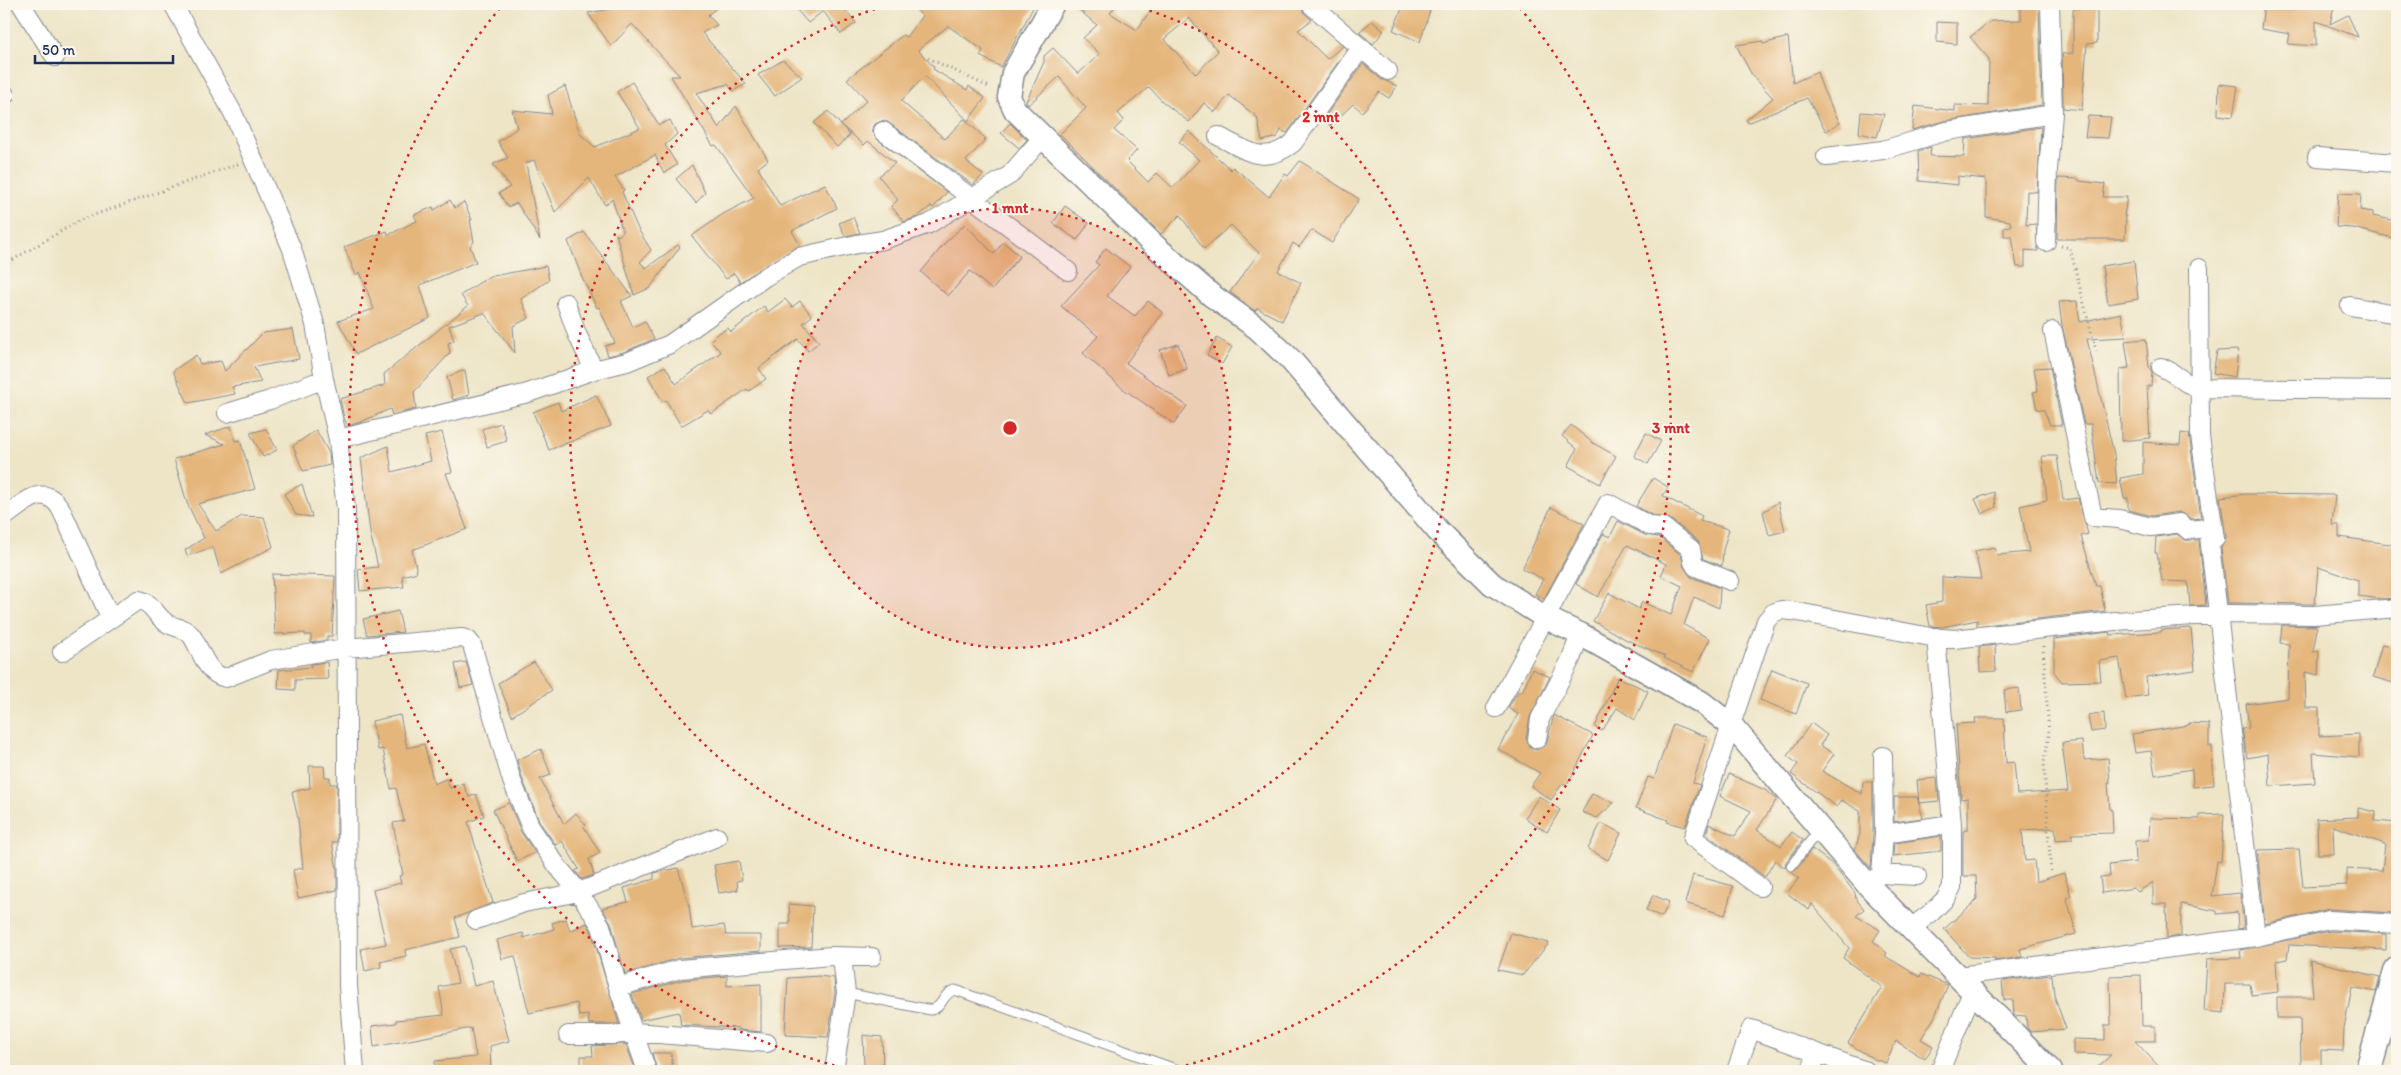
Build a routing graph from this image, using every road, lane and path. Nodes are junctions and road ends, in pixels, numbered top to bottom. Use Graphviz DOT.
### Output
graph roads {
  1 [pos="21,4"];
  2 [pos="173,4"];
  3 [pos="1053,4"];
  4 [pos="1310,4"];
  5 [pos="2050,4"];
  6 [pos="1361,48"];
  7 [pos="56,57"];
  8 [pos="928,58"];
  9 [pos="1388,70"];
  10 [pos="1009,97"];
  11 [pos="2053,114"];
  12 [pos="883,131"];
  13 [pos="1218,136"];
  14 [pos="1042,138"];
  15 [pos="1826,157"];
  16 [pos="2317,157"];
  17 [pos="253,158"];
  18 [pos="2397,163"];
  19 [pos="971,199"];
  20 [pos="2046,242"];
  21 [pos="4,265"];
  22 [pos="2199,268"];
  23 [pos="1068,271"];
  24 [pos="566,303"];
  25 [pos="2350,306"];
  26 [pos="2397,314"];
  27 [pos="2053,331"];
  28 [pos="2096,351"];
  29 [pos="2161,367"];
  30 [pos="594,370"];
  31 [pos="324,379"];
  32 [pos="2200,388"];
  33 [pos="2397,390"];
  34 [pos="227,414"];
  35 [pos="338,439"];
  36 [pos="4,517"];
  37 [pos="1730,581"];
  38 [pos="2397,608"];
  39 [pos="2223,614"];
  40 [pos="110,617"];
  41 [pos="1546,618"];
  42 [pos="2041,628"];
  43 [pos="1580,634"];
  44 [pos="1936,637"];
  45 [pos="346,648"];
  46 [pos="62,652"];
  47 [pos="1496,708"];
  48 [pos="1732,726"];
  49 [pos="1537,739"];
  50 [pos="1883,756"];
  51 [pos="1952,824"];
  52 [pos="1819,830"];
  53 [pos="1884,834"];
  54 [pos="717,837"];
  55 [pos="1790,866"];
  56 [pos="2050,874"];
  57 [pos="1918,876"];
  58 [pos="1874,879"];
  59 [pos="1760,887"];
  60 [pos="579,892"];
  61 [pos="476,920"];
  62 [pos="2397,924"];
  63 [pos="1910,928"];
  64 [pos="2256,937"];
  65 [pos="842,957"];
  66 [pos="872,957"];
  67 [pos="2397,970"];
  68 [pos="1965,984"];
  69 [pos="618,986"];
  70 [pos="846,993"];
  71 [pos="635,1032"];
  72 [pos="568,1035"];
  73 [pos="767,1043"];
  74 [pos="1816,1054"];
  75 [pos="356,1071"];
  76 [pos="646,1071"];
  77 [pos="834,1071"];
  78 [pos="1181,1071"];
  79 [pos="1736,1071"];
  80 [pos="1811,1071"];
  81 [pos="1866,1071"];
  82 [pos="1940,1071"];
  83 [pos="2050,1071"];
  84 [pos="2368,1071"];
  1 -- 7 [label="street"];
  2 -- 17 [label="street"];
  3 -- 10 [label="street"];
  4 -- 6 [label="street"];
  5 -- 11 [label="street"];
  6 -- 9 [label="street"];
  6 -- 13 [label="street"];
  8 -- 10 [label="path"];
  10 -- 14 [label="street"];
  11 -- 15 [label="street"];
  11 -- 20 [label="street"];
  12 -- 19 [label="street"];
  14 -- 19 [label="street"];
  14 -- 41 [label="street"];
  16 -- 18 [label="street"];
  17 -- 21 [label="path"];
  17 -- 31 [label="street"];
  19 -- 23 [label="street"];
  19 -- 30 [label="street"];
  20 -- 28 [label="path"];
  22 -- 32 [label="street"];
  24 -- 30 [label="street"];
  25 -- 26 [label="street"];
  27 -- 39 [label="street"];
  29 -- 32 [label="street"];
  30 -- 35 [label="street"];
  31 -- 34 [label="street"];
  31 -- 35 [label="street"];
  32 -- 33 [label="street"];
  32 -- 39 [label="street"];
  35 -- 45 [label="street"];
  36 -- 40 [label="street"];
  37 -- 41 [label="street"];
  38 -- 39 [label="street"];
  39 -- 42 [label="street"];
  39 -- 64 [label="street"];
  40 -- 45 [label="street"];
  40 -- 46 [label="street"];
  41 -- 43 [label="street"];
  41 -- 47 [label="street"];
  42 -- 44 [label="street"];
  42 -- 56 [label="path"];
  43 -- 48 [label="street"];
  43 -- 49 [label="street"];
  44 -- 48 [label="street"];
  44 -- 51 [label="street"];
  45 -- 60 [label="street"];
  45 -- 75 [label="street"];
  48 -- 52 [label="street"];
  48 -- 59 [label="street"];
  50 -- 53 [label="street"];
  51 -- 53 [label="street"];
  51 -- 63 [label="street"];
  52 -- 55 [label="lane"];
  52 -- 58 [label="street"];
  53 -- 58 [label="street"];
  54 -- 60 [label="street"];
  57 -- 58 [label="street"];
  58 -- 63 [label="street"];
  60 -- 61 [label="street"];
  60 -- 69 [label="street"];
  62 -- 64 [label="street"];
  63 -- 68 [label="street"];
  64 -- 68 [label="street"];
  65 -- 66 [label="street"];
  65 -- 69 [label="street"];
  65 -- 70 [label="street"];
  67 -- 84 [label="main road"];
  68 -- 82 [label="street"];
  68 -- 83 [label="street"];
  69 -- 71 [label="street"];
  70 -- 77 [label="street"];
  70 -- 78 [label="lane"];
  71 -- 72 [label="street"];
  71 -- 73 [label="street"];
  71 -- 76 [label="street"];
  74 -- 79 [label="street"];
  74 -- 80 [label="street"];
  74 -- 81 [label="street"];
}
